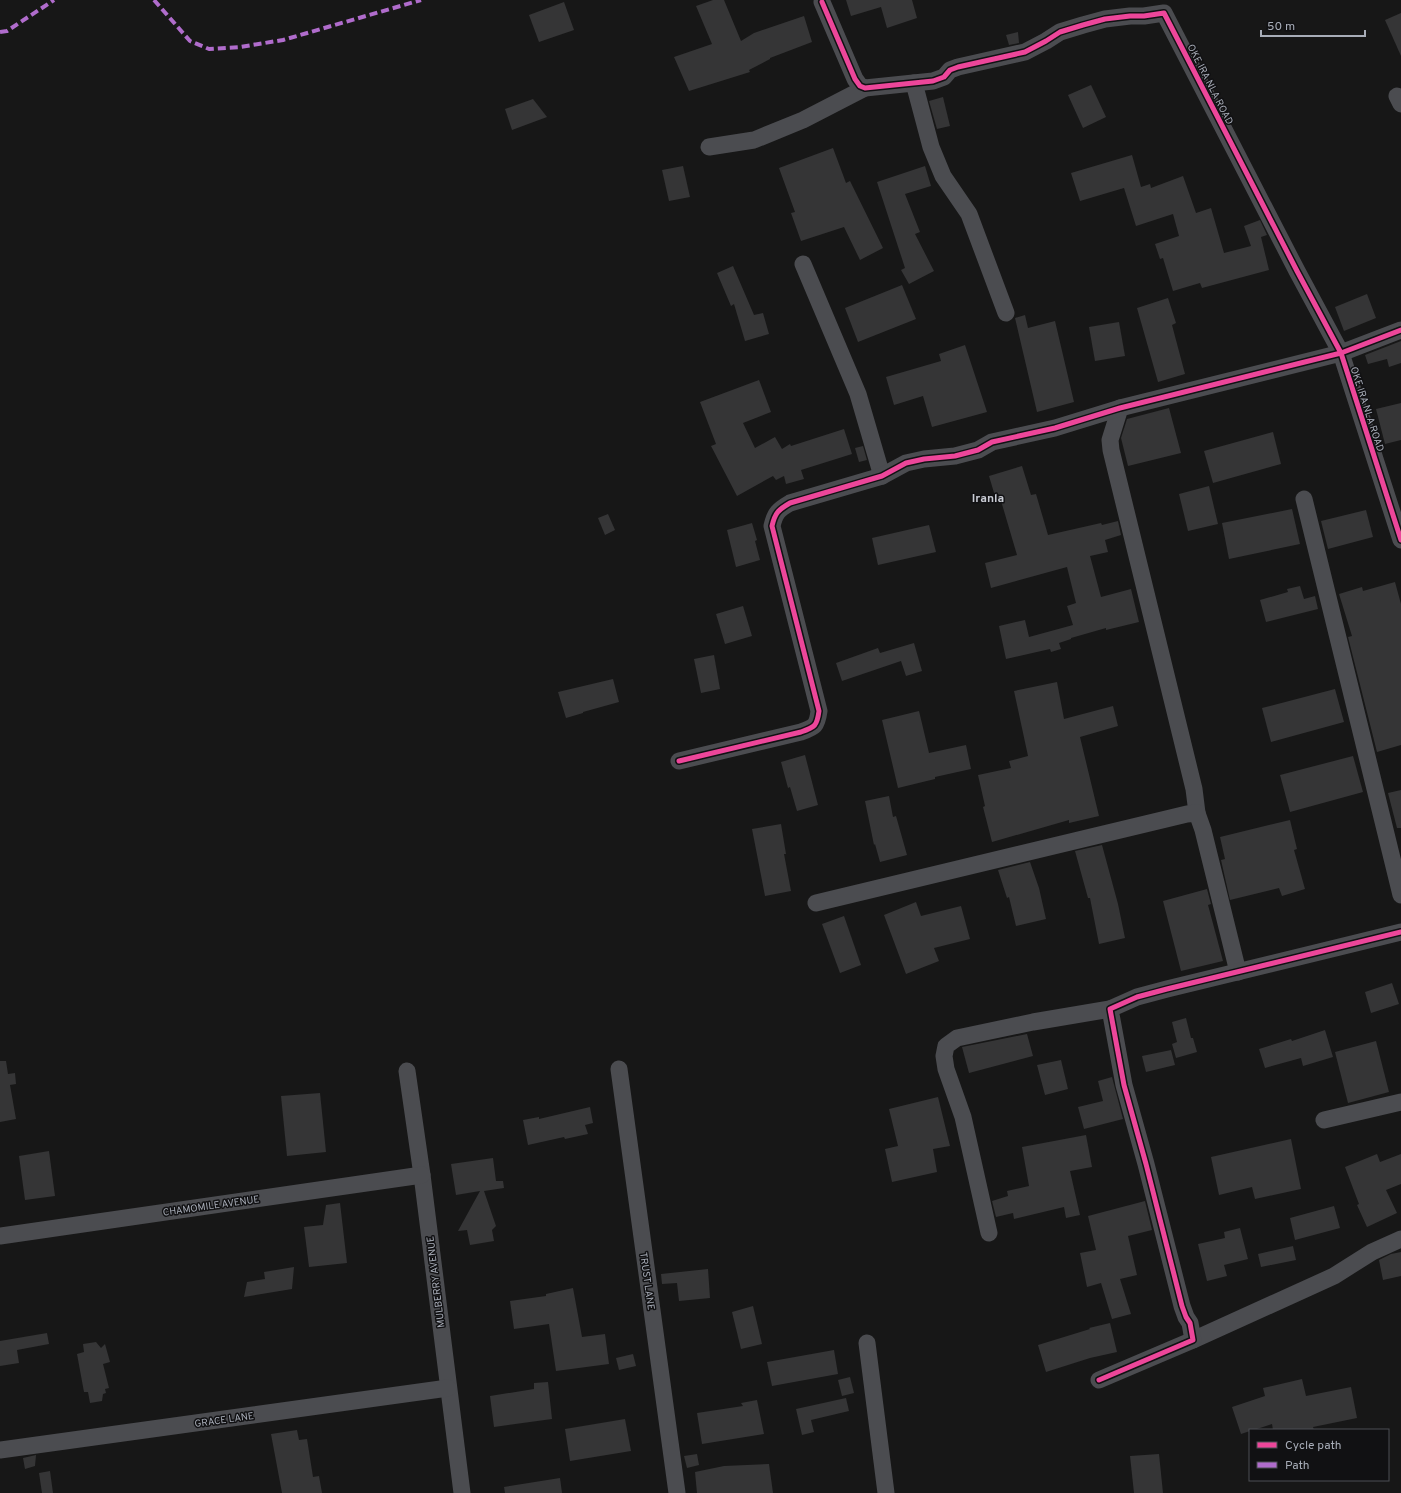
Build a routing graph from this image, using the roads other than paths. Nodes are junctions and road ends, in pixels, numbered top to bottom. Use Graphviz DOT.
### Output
graph roads {
  1 [pos="822,2"];
  2 [pos="1162,6"];
  3 [pos="914,83"];
  4 [pos="865,88"];
  5 [pos="709,148"];
  6 [pos="803,264"];
  7 [pos="1006,313"];
  8 [pos="1401,330"];
  9 [pos="1341,353"];
  10 [pos="1120,408"];
  11 [pos="882,476"];
  12 [pos="1304,499"];
  13 [pos="1401,540"];
  14 [pos="679,761"];
  15 [pos="1197,813"];
  16 [pos="1401,895"];
  17 [pos="816,903"];
  18 [pos="1401,932"];
  19 [pos="1238,972"];
  20 [pos="1110,1009"];
  21 [pos="619,1069"];
  22 [pos="407,1071"];
  23 [pos="1401,1102"];
  24 [pos="1324,1120"];
  25 [pos="422,1175"];
  26 [pos="989,1233"];
  27 [pos="0,1236"];
  28 [pos="1401,1239"];
  29 [pos="1193,1340"];
  30 [pos="867,1343"];
  31 [pos="1099,1380"];
  32 [pos="448,1388"];
  33 [pos="0,1450"];
  34 [pos="462,1493"];
  35 [pos="677,1493"];
  36 [pos="886,1493"];
  1 -- 4 [label="street"];
  2 -- 3 [label="street, OKE IRA NLA ROAD"];
  2 -- 9 [label="street, OKE IRA NLA ROAD"];
  3 -- 4 [label="street, OKE IRA NLA ROAD"];
  3 -- 7 [label="street"];
  4 -- 5 [label="street"];
  6 -- 11 [label="street"];
  8 -- 9 [label="street"];
  9 -- 10 [label="street"];
  9 -- 13 [label="street, OKE IRA NLA ROAD"];
  10 -- 11 [label="street"];
  10 -- 15 [label="street"];
  11 -- 14 [label="street"];
  12 -- 16 [label="street"];
  15 -- 17 [label="street"];
  15 -- 19 [label="street"];
  18 -- 19 [label="street"];
  19 -- 20 [label="street"];
  20 -- 26 [label="street"];
  20 -- 29 [label="street"];
  21 -- 35 [label="street, TRUST LANE"];
  22 -- 25 [label="street, MULBERRY AVENUE"];
  23 -- 24 [label="street"];
  25 -- 27 [label="street, CHAMOMILE AVENUE"];
  25 -- 32 [label="street, MULBERRY AVENUE"];
  28 -- 29 [label="street"];
  29 -- 31 [label="street"];
  30 -- 36 [label="street"];
  32 -- 33 [label="street, GRACE LANE"];
  32 -- 34 [label="street, MULBERRY AVENUE"];
}
